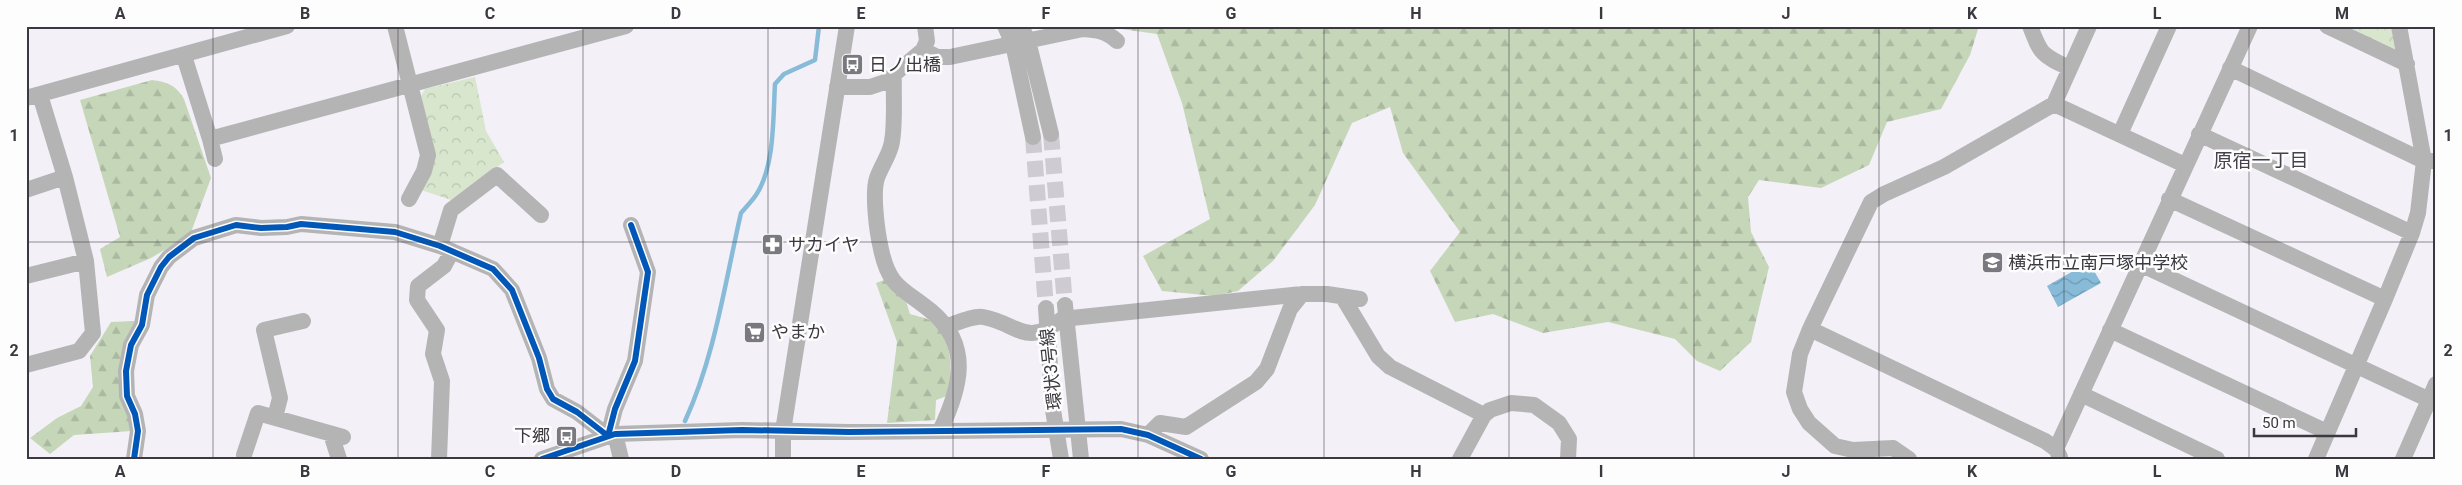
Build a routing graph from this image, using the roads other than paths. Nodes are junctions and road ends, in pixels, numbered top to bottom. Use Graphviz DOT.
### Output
graph roads {
  1 [pos="287,26"];
  2 [pos="394,26"];
  3 [pos="626,26"];
  4 [pos="847,26"];
  5 [pos="925,26"];
  6 [pos="1005,26"];
  7 [pos="2030,26"];
  8 [pos="2089,26"];
  9 [pos="2169,26"];
  10 [pos="2250,26"];
  11 [pos="2327,26"];
  12 [pos="2399,26"];
  13 [pos="243,32"];
  14 [pos="1020,37"];
  15 [pos="1117,41"];
  16 [pos="923,50"];
  17 [pos="184,56"];
  18 [pos="2407,64"];
  19 [pos="2069,68"];
  20 [pos="2230,68"];
  21 [pos="894,74"];
  22 [pos="410,84"];
  23 [pos="837,87"];
  24 [pos="33,97"];
  25 [pos="2054,104"];
  26 [pos="1051,134"];
  27 [pos="2120,134"];
  28 [pos="2199,134"];
  29 [pos="1033,137"];
  30 [pos="210,139"];
  31 [pos="216,159"];
  32 [pos="2430,161"];
  33 [pos="2185,165"];
  34 [pos="65,177"];
  35 [pos="26,190"];
  36 [pos="408,199"];
  37 [pos="2169,199"];
  38 [pos="541,215"];
  39 [pos="630,225"];
  40 [pos="2412,233"];
  41 [pos="446,249"];
  42 [pos="86,260"];
  43 [pos="2140,264"];
  44 [pos="26,276"];
  45 [pos="1302,294"];
  46 [pos="1342,296"];
  47 [pos="2385,299"];
  48 [pos="1360,300"];
  49 [pos="1065,305"];
  50 [pos="1046,308"];
  51 [pos="303,321"];
  52 [pos="946,327"];
  53 [pos="1810,329"];
  54 [pos="2110,330"];
  55 [pos="26,365"];
  56 [pos="2356,365"];
  57 [pos="2436,384"];
  58 [pos="2080,394"];
  59 [pos="2432,401"];
  60 [pos="1484,415"];
  61 [pos="275,417"];
  62 [pos="784,431"];
  63 [pos="940,431"];
  64 [pos="2327,432"];
  65 [pos="611,434"];
  66 [pos="1148,435"];
  67 [pos="2058,454"];
  68 [pos="244,455"];
  69 [pos="1198,458"];
  70 [pos="134,459"];
  71 [pos="340,459"];
  72 [pos="439,459"];
  73 [pos="542,459"];
  74 [pos="621,459"];
  75 [pos="783,459"];
  76 [pos="1061,459"];
  77 [pos="1081,459"];
  78 [pos="1460,459"];
  79 [pos="1568,459"];
  80 [pos="1909,459"];
  81 [pos="2217,459"];
  82 [pos="2316,459"];
  83 [pos="2403,459"];
  1 -- 13 [label="street"];
  2 -- 22 [label="street"];
  3 -- 22 [label="street"];
  4 -- 23 [label="street"];
  5 -- 16 [label="street"];
  6 -- 14 [label="street"];
  7 -- 19 [label="street"];
  8 -- 19 [label="street"];
  9 -- 27 [label="street"];
  10 -- 20 [label="street"];
  11 -- 18 [label="street"];
  12 -- 18 [label="street"];
  13 -- 17 [label="street"];
  14 -- 15 [label="street"];
  14 -- 16 [label="street"];
  14 -- 26 [label="street"];
  14 -- 29 [label="street"];
  16 -- 21 [label="street"];
  17 -- 24 [label="street"];
  17 -- 30 [label="street"];
  18 -- 32 [label="street"];
  19 -- 25 [label="street"];
  20 -- 28 [label="street"];
  20 -- 32 [label="street"];
  21 -- 23 [label="street"];
  21 -- 52 [label="street"];
  22 -- 30 [label="street"];
  22 -- 36 [label="street"];
  23 -- 62 [label="street"];
  24 -- 34 [label="street"];
  25 -- 27 [label="street"];
  25 -- 53 [label="street"];
  27 -- 33 [label="street"];
  28 -- 33 [label="street"];
  28 -- 40 [label="street"];
  30 -- 31 [label="street"];
  32 -- 40 [label="street"];
  33 -- 37 [label="street"];
  34 -- 35 [label="street"];
  34 -- 42 [label="street"];
  37 -- 43 [label="street"];
  37 -- 47 [label="street"];
  38 -- 41 [label="street"];
  39 -- 65 [label="street"];
  40 -- 47 [label="street"];
  41 -- 65 [label="street"];
  41 -- 70 [label="street"];
  41 -- 72 [label="street"];
  42 -- 44 [label="street"];
  42 -- 55 [label="street"];
  43 -- 54 [label="street"];
  43 -- 56 [label="street"];
  45 -- 46 [label="street"];
  45 -- 52 [label="street"];
  45 -- 66 [label="street"];
  46 -- 48 [label="street"];
  46 -- 60 [label="street"];
  47 -- 56 [label="street"];
  49 -- 77 [label="street, 環状3号線, bridge"];
  50 -- 76 [label="street, 環状3号線, bridge"];
  51 -- 61 [label="street"];
  52 -- 63 [label="street"];
  53 -- 67 [label="street"];
  53 -- 80 [label="street"];
  54 -- 58 [label="street"];
  54 -- 64 [label="street"];
  56 -- 59 [label="street"];
  56 -- 64 [label="street"];
  57 -- 59 [label="street"];
  58 -- 67 [label="street"];
  58 -- 81 [label="street"];
  59 -- 83 [label="street"];
  60 -- 78 [label="street"];
  60 -- 79 [label="street"];
  61 -- 68 [label="street"];
  61 -- 71 [label="street"];
  62 -- 63 [label="street"];
  62 -- 65 [label="street"];
  62 -- 75 [label="street"];
  63 -- 66 [label="street"];
  64 -- 82 [label="street"];
  65 -- 73 [label="street"];
  65 -- 74 [label="street"];
  66 -- 69 [label="street"];
}
